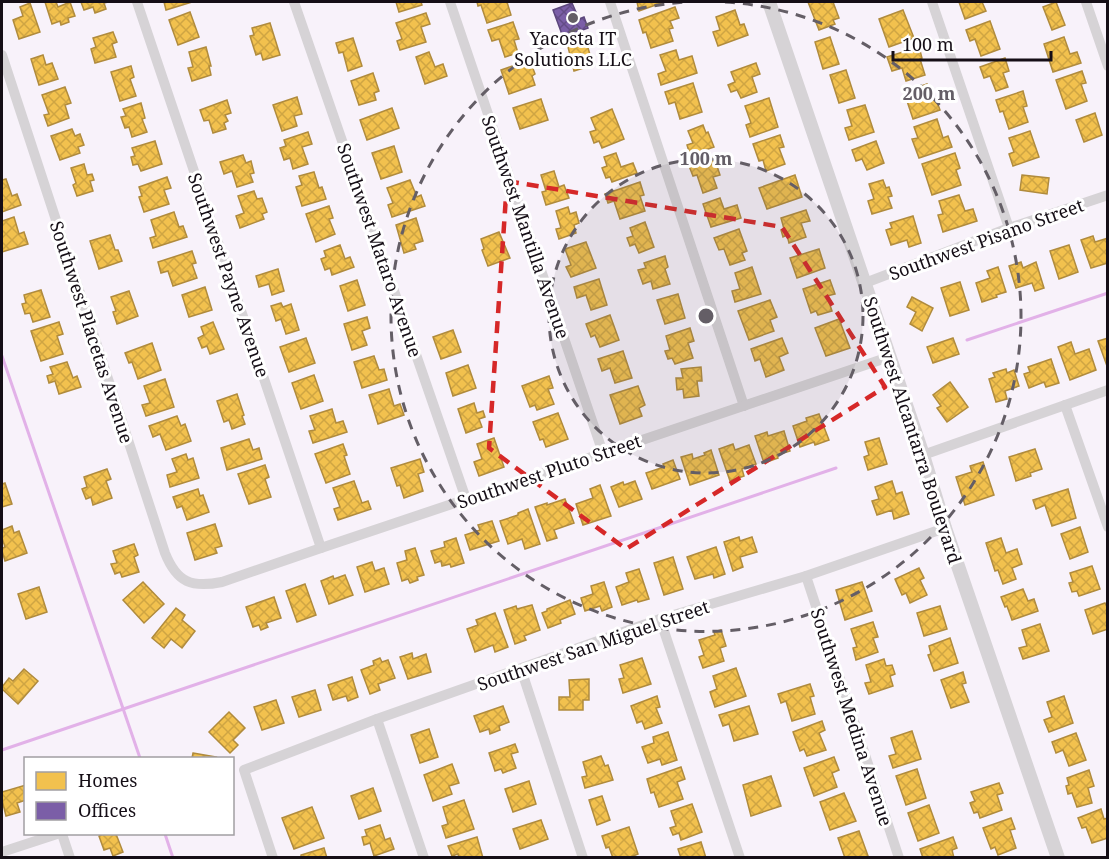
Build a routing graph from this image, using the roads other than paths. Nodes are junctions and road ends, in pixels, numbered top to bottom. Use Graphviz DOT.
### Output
graph roads {
  1 [pos="137,2"];
  2 [pos="294,2"];
  3 [pos="450,2"];
  4 [pos="610,2"];
  5 [pos="769,2"];
  6 [pos="932,2"];
  7 [pos="1086,2"];
  8 [pos="2,55"];
  9 [pos="1107,66"];
  10 [pos="1107,195"];
  11 [pos="1009,228"];
  12 [pos="865,283"];
  13 [pos="889,357"];
  14 [pos="1107,390"];
  15 [pos="1065,405"];
  16 [pos="744,406"];
  17 [pos="603,453"];
  18 [pos="923,455"];
  19 [pos="466,499"];
  20 [pos="1107,527"];
  21 [pos="945,528"];
  22 [pos="321,548"];
  23 [pos="806,576"];
  24 [pos="209,585"];
  25 [pos="660,619"];
  26 [pos="521,669"];
  27 [pos="377,719"];
  28 [pos="57,835"];
  29 [pos="60,835"];
  30 [pos="2,852"];
  31 [pos="70,858"];
  32 [pos="273,858"];
  33 [pos="424,858"];
  34 [pos="583,858"];
  35 [pos="740,858"];
  36 [pos="899,858"];
  37 [pos="1058,858"];
  1 -- 22 [label="street, Southwest Payne Avenue"];
  2 -- 19 [label="street, Southwest Mataro Avenue"];
  3 -- 17 [label="street, Southwest Mantilla Avenue"];
  4 -- 16 [label="street"];
  5 -- 12 [label="street, Southwest Alcantarra Boulevard"];
  6 -- 11 [label="street"];
  7 -- 9 [label="street"];
  8 -- 24 [label="street, Southwest Placetas Avenue"];
  10 -- 11 [label="street, Southwest Pisano Street"];
  11 -- 12 [label="street, Southwest Pisano Street"];
  12 -- 13 [label="street, Southwest Alcantarra Boulevard"];
  13 -- 16 [label="street, Southwest Pluto Street"];
  13 -- 18 [label="street, Southwest Alcantarra Boulevard"];
  14 -- 15 [label="street"];
  15 -- 18 [label="street"];
  15 -- 20 [label="street"];
  16 -- 17 [label="street, Southwest Pluto Street"];
  17 -- 19 [label="street, Southwest Pluto Street"];
  18 -- 21 [label="street, Southwest Alcantarra Boulevard"];
  19 -- 22 [label="street, Southwest Pluto Street"];
  21 -- 23 [label="street, Southwest San Miguel Street"];
  21 -- 37 [label="street, Southwest Alcantarra Boulevard"];
  22 -- 24 [label="street, Southwest Pluto Street"];
  23 -- 25 [label="street, Southwest San Miguel Street"];
  23 -- 36 [label="street, Southwest Medina Avenue"];
  25 -- 26 [label="street, Southwest San Miguel Street"];
  25 -- 35 [label="street"];
  26 -- 27 [label="street, Southwest San Miguel Street"];
  26 -- 34 [label="street"];
  27 -- 32 [label="street, Southwest San Miguel Street"];
  27 -- 33 [label="street"];
  28 -- 30 [label="street"];
  29 -- 31 [label="street"];
}
